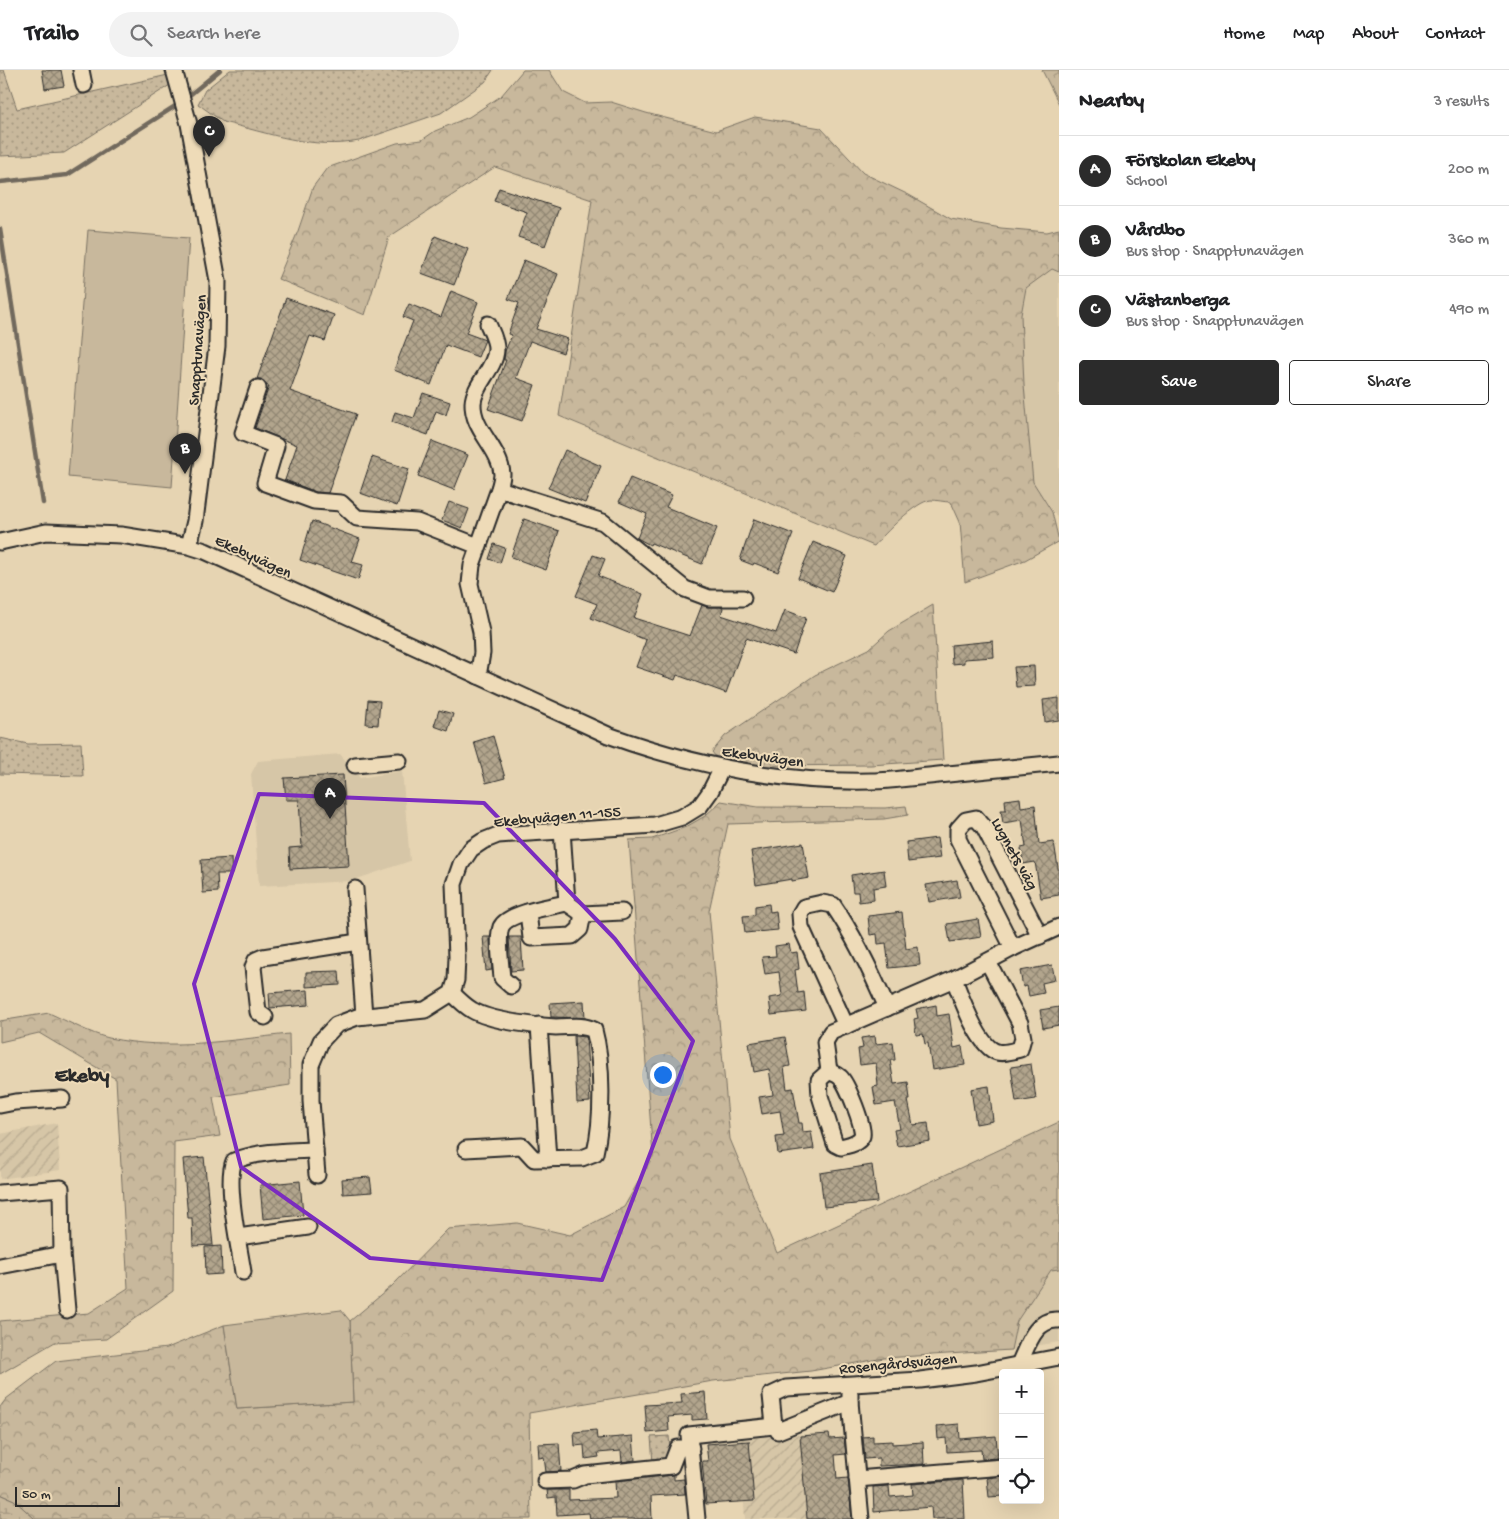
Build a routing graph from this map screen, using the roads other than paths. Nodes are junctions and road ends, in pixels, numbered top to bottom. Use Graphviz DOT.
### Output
graph roads {
  1 [pos="175,70"];
  2 [pos="488,324"];
  3 [pos="258,388"];
  4 [pos="499,489"];
  5 [pos="0,542"];
  6 [pos="189,546"];
  7 [pos="478,546"];
  8 [pos="743,598"];
  9 [pos="478,676"];
  10 [pos="399,761"];
  11 [pos="1059,763"];
  12 [pos="355,765"];
  13 [pos="722,768"];
  14 [pos="562,830"];
  15 [pos="355,889"];
  16 [pos="567,903"];
  17 [pos="528,912"];
  18 [pos="622,912"];
  19 [pos="583,914"];
  20 [pos="1059,927"];
  21 [pos="1040,936"];
  22 [pos="358,942"];
  23 [pos="1013,948"];
  24 [pos="988,962"];
  25 [pos="954,979"];
  26 [pos="511,986"];
  27 [pos="452,993"];
  28 [pos="887,1008"];
  29 [pos="364,1016"];
  30 [pos="265,1017"];
  31 [pos="539,1025"];
  32 [pos="846,1026"];
  33 [pos="829,1071"];
  34 [pos="62,1099"];
  35 [pos="0,1105"];
  36 [pos="466,1149"];
  37 [pos="315,1150"];
  38 [pos="548,1159"];
  39 [pos="317,1175"];
  40 [pos="0,1193"];
  41 [pos="308,1227"];
  42 [pos="238,1237"];
  43 [pos="62,1254"];
  44 [pos="0,1266"];
  45 [pos="243,1272"];
  46 [pos="67,1310"];
  47 [pos="1059,1320"];
  48 [pos="1059,1357"];
  49 [pos="1020,1364"];
  50 [pos="849,1384"];
  51 [pos="850,1402"];
  52 [pos="776,1428"];
  53 [pos="691,1448"];
  54 [pos="999,1467"];
  55 [pos="857,1479"];
  56 [pos="545,1481"];
  57 [pos="697,1519"];
  58 [pos="860,1519"];
  1 -- 6 [label="street, Snapptunavägen"];
  2 -- 4 [label="street"];
  3 -- 7 [label="street"];
  4 -- 7 [label="street"];
  4 -- 8 [label="street"];
  5 -- 6 [label="street, Ekebyvägen"];
  6 -- 9 [label="street, Ekebyvägen"];
  7 -- 9 [label="street"];
  9 -- 13 [label="street, Ekebyvägen"];
  10 -- 12 [label="street"];
  11 -- 13 [label="street, Ekebyvägen"];
  13 -- 14 [label="street, Ekebyvägen 11-155"];
  14 -- 16 [label="street"];
  14 -- 27 [label="street, Ekebyvägen 11-155"];
  15 -- 22 [label="street"];
  16 -- 17 [label="street"];
  16 -- 19 [label="street"];
  17 -- 19 [label="street"];
  17 -- 26 [label="street"];
  18 -- 19 [label="street"];
  20 -- 21 [label="street"];
  21 -- 23 [label="street"];
  21 -- 23 [label="street, Lugnets väg"];
  22 -- 29 [label="street"];
  22 -- 30 [label="street"];
  23 -- 24 [label="street"];
  24 -- 25 [label="street"];
  24 -- 25 [label="street"];
  25 -- 28 [label="street"];
  27 -- 29 [label="street"];
  27 -- 31 [label="street"];
  28 -- 32 [label="street"];
  28 -- 32 [label="street"];
  29 -- 37 [label="street"];
  31 -- 38 [label="street"];
  31 -- 38 [label="street"];
  32 -- 33 [label="street"];
  34 -- 35 [label="street"];
  36 -- 38 [label="street"];
  37 -- 39 [label="street"];
  37 -- 42 [label="street"];
  40 -- 43 [label="street"];
  41 -- 42 [label="street"];
  42 -- 45 [label="street"];
  43 -- 44 [label="street"];
  43 -- 46 [label="street"];
  47 -- 49 [label="street"];
  48 -- 49 [label="street, Rosengårdsvägen"];
  49 -- 50 [label="street, Rosengårdsvägen"];
  50 -- 51 [label="street"];
  50 -- 52 [label="street, Rosengårdsvägen"];
  51 -- 52 [label="street"];
  51 -- 55 [label="street"];
  52 -- 53 [label="street"];
  53 -- 56 [label="street"];
  53 -- 57 [label="street"];
  54 -- 55 [label="street"];
  55 -- 58 [label="street"];
}
